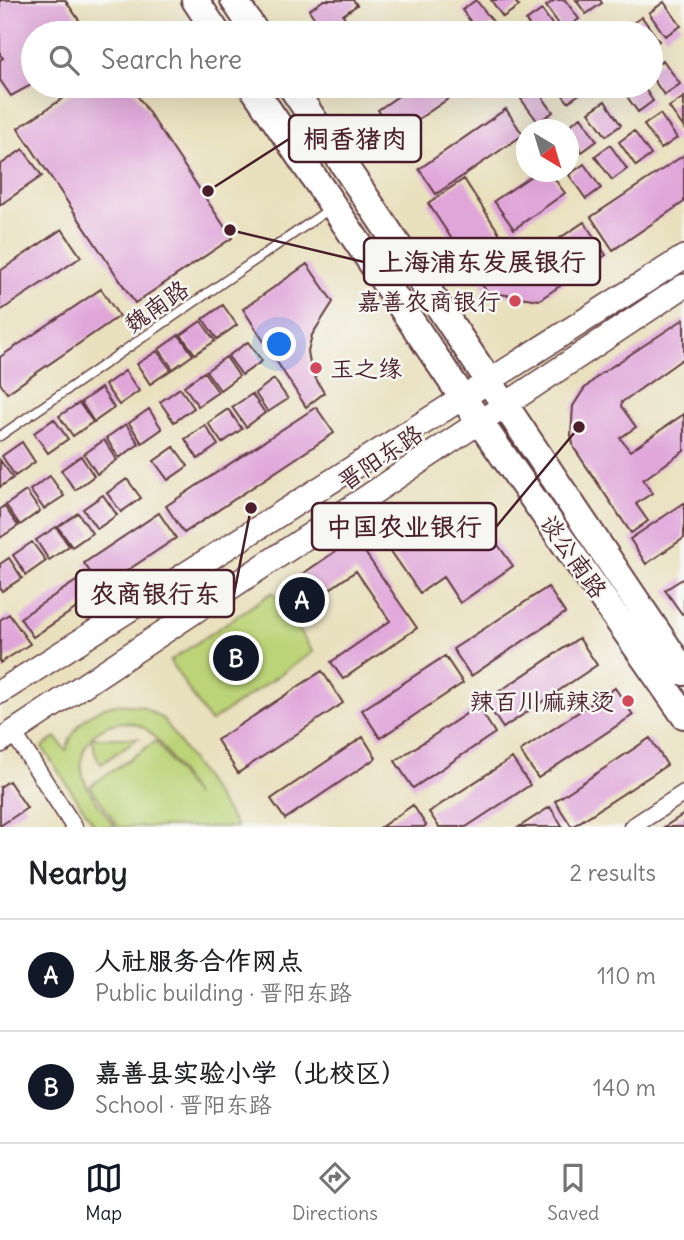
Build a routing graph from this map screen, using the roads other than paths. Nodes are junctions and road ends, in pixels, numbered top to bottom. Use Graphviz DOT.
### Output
graph roads {
  1 [pos="195,0"];
  2 [pos="234,0"];
  3 [pos="209,21"];
  4 [pos="248,21"];
  5 [pos="260,98"];
  6 [pos="299,98"];
  7 [pos="334,207"];
  8 [pos="684,257"];
  9 [pos="684,286"];
  10 [pos="488,382"];
  11 [pos="463,398"];
  12 [pos="504,405"];
  13 [pos="480,422"];
  14 [pos="0,436"];
  15 [pos="684,672"];
  16 [pos="0,692"];
  17 [pos="684,715"];
  18 [pos="6,737"];
  19 [pos="684,793"];
  20 [pos="75,827"];
  21 [pos="632,827"];
  1 -- 3 [label="main road"];
  2 -- 4 [label="main road"];
  5 -- 7 [label="main road, 谈公南路"];
  6 -- 10 [label="main road, 谈公南路"];
  7 -- 11 [label="main road, 谈公南路"];
  7 -- 14 [label="lane, 魏南路"];
  8 -- 10 [label="main road, 晋阳东路"];
  9 -- 12 [label="main road, 晋阳东路"];
  10 -- 11 [label="main road, 晋阳东路"];
  10 -- 12 [label="main road, 谈公南路"];
  11 -- 13 [label="main road, 谈公南路"];
  11 -- 16 [label="main road, 晋阳东路"];
  12 -- 13 [label="main road, 晋阳东路"];
  12 -- 15 [label="main road, 谈公南路"];
  13 -- 17 [label="main road, 谈公南路"];
  13 -- 18 [label="main road, 晋阳东路"];
  18 -- 20 [label="street"];
  19 -- 21 [label="street"];
}
